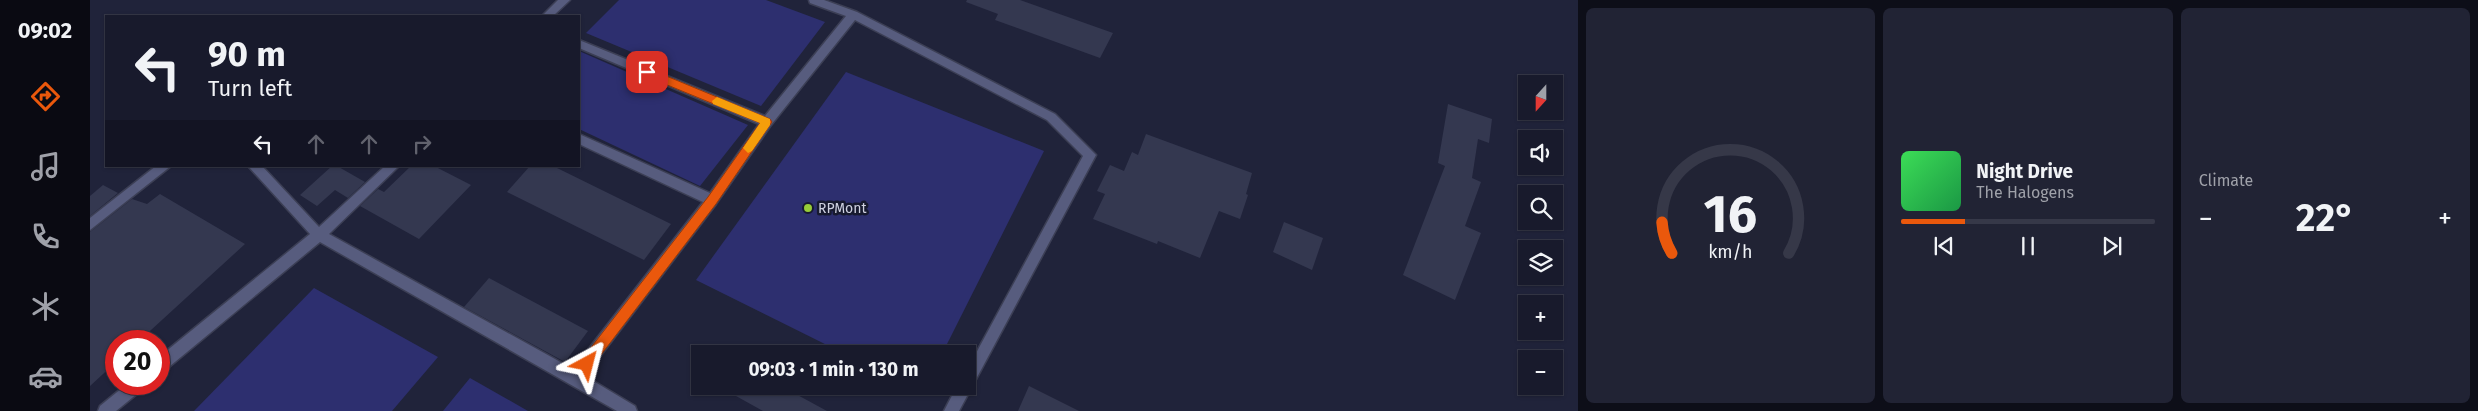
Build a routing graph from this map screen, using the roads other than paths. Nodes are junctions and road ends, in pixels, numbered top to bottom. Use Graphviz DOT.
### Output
graph roads {
  1 [pos="565,0"];
  2 [pos="814,0"];
  3 [pos="548,15"];
  4 [pos="853,15"];
  5 [pos="580,44"];
  6 [pos="766,122"];
  7 [pos="580,139"];
  8 [pos="164,167"];
  9 [pos="255,167"];
  10 [pos="392,167"];
  11 [pos="712,200"];
  12 [pos="90,224"];
  13 [pos="318,235"];
  14 [pos="170,357"];
  15 [pos="976,366"];
  16 [pos="575,378"];
  17 [pos="125,395"];
  18 [pos="960,395"];
  19 [pos="105,411"];
  20 [pos="630,411"];
  21 [pos="951,411"];
  1 -- 3 [label="lane"];
  2 -- 4 [label="lane"];
  4 -- 6 [label="lane"];
  4 -- 15 [label="lane"];
  5 -- 6 [label="lane"];
  6 -- 11 [label="lane"];
  7 -- 11 [label="lane"];
  8 -- 12 [label="lane"];
  9 -- 13 [label="lane"];
  10 -- 13 [label="lane"];
  11 -- 16 [label="lane"];
  13 -- 14 [label="lane"];
  13 -- 16 [label="lane"];
  16 -- 20 [label="lane"];
  17 -- 19 [label="lane"];
  18 -- 21 [label="lane"];
}
